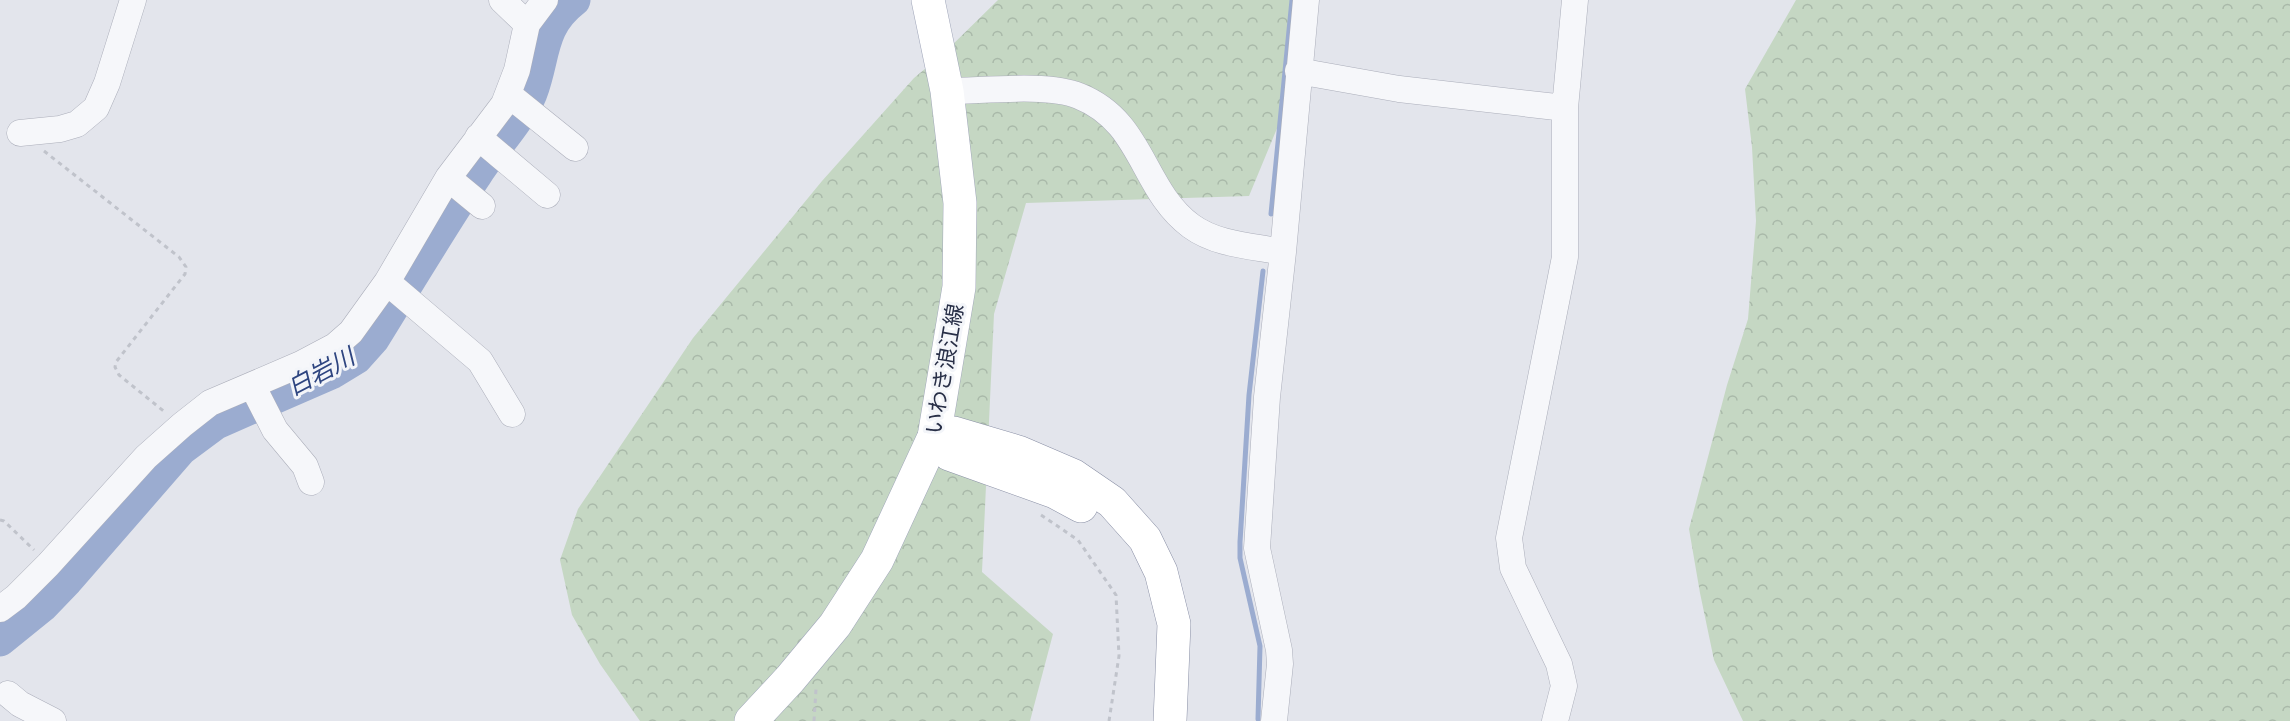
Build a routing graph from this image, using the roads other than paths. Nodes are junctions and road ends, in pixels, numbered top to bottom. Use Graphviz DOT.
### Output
graph roads {
  1 [pos="133,0"];
  2 [pos="502,0"];
  3 [pos="545,0"];
  4 [pos="928,0"];
  5 [pos="1306,0"];
  6 [pos="1575,0"];
  7 [pos="527,24"];
  8 [pos="1298,71"];
  9 [pos="947,92"];
  10 [pos="517,101"];
  11 [pos="1565,108"];
  12 [pos="20,133"];
  13 [pos="487,145"];
  14 [pos="574,148"];
  15 [pos="547,195"];
  16 [pos="1282,252"];
  17 [pos="395,289"];
  18 [pos="256,394"];
  19 [pos="512,414"];
  20 [pos="934,437"];
  21 [pos="311,482"];
  22 [pos="0,609"];
  23 [pos="3,695"];
  24 [pos="53,721"];
  25 [pos="751,721"];
  26 [pos="1151,721"];
  27 [pos="1170,721"];
  28 [pos="1274,721"];
  29 [pos="1555,721"];
  1 -- 12 [label="street"];
  2 -- 7 [label="street"];
  3 -- 7 [label="street"];
  4 -- 9 [label="main road, いわき浪江線"];
  5 -- 8 [label="street"];
  6 -- 11 [label="street"];
  7 -- 10 [label="street"];
  8 -- 11 [label="street"];
  8 -- 16 [label="street"];
  9 -- 16 [label="street"];
  9 -- 20 [label="main road, いわき浪江線"];
  10 -- 13 [label="street"];
  10 -- 14 [label="street"];
  11 -- 29 [label="street"];
  13 -- 15 [label="street"];
  13 -- 17 [label="street"];
  16 -- 28 [label="street"];
  17 -- 18 [label="street"];
  17 -- 19 [label="street"];
  18 -- 21 [label="street"];
  18 -- 22 [label="street"];
  20 -- 25 [label="main road, いわき浪江線"];
  20 -- 26 [label="main road"];
  20 -- 27 [label="main road"];
  23 -- 24 [label="street"];
}
